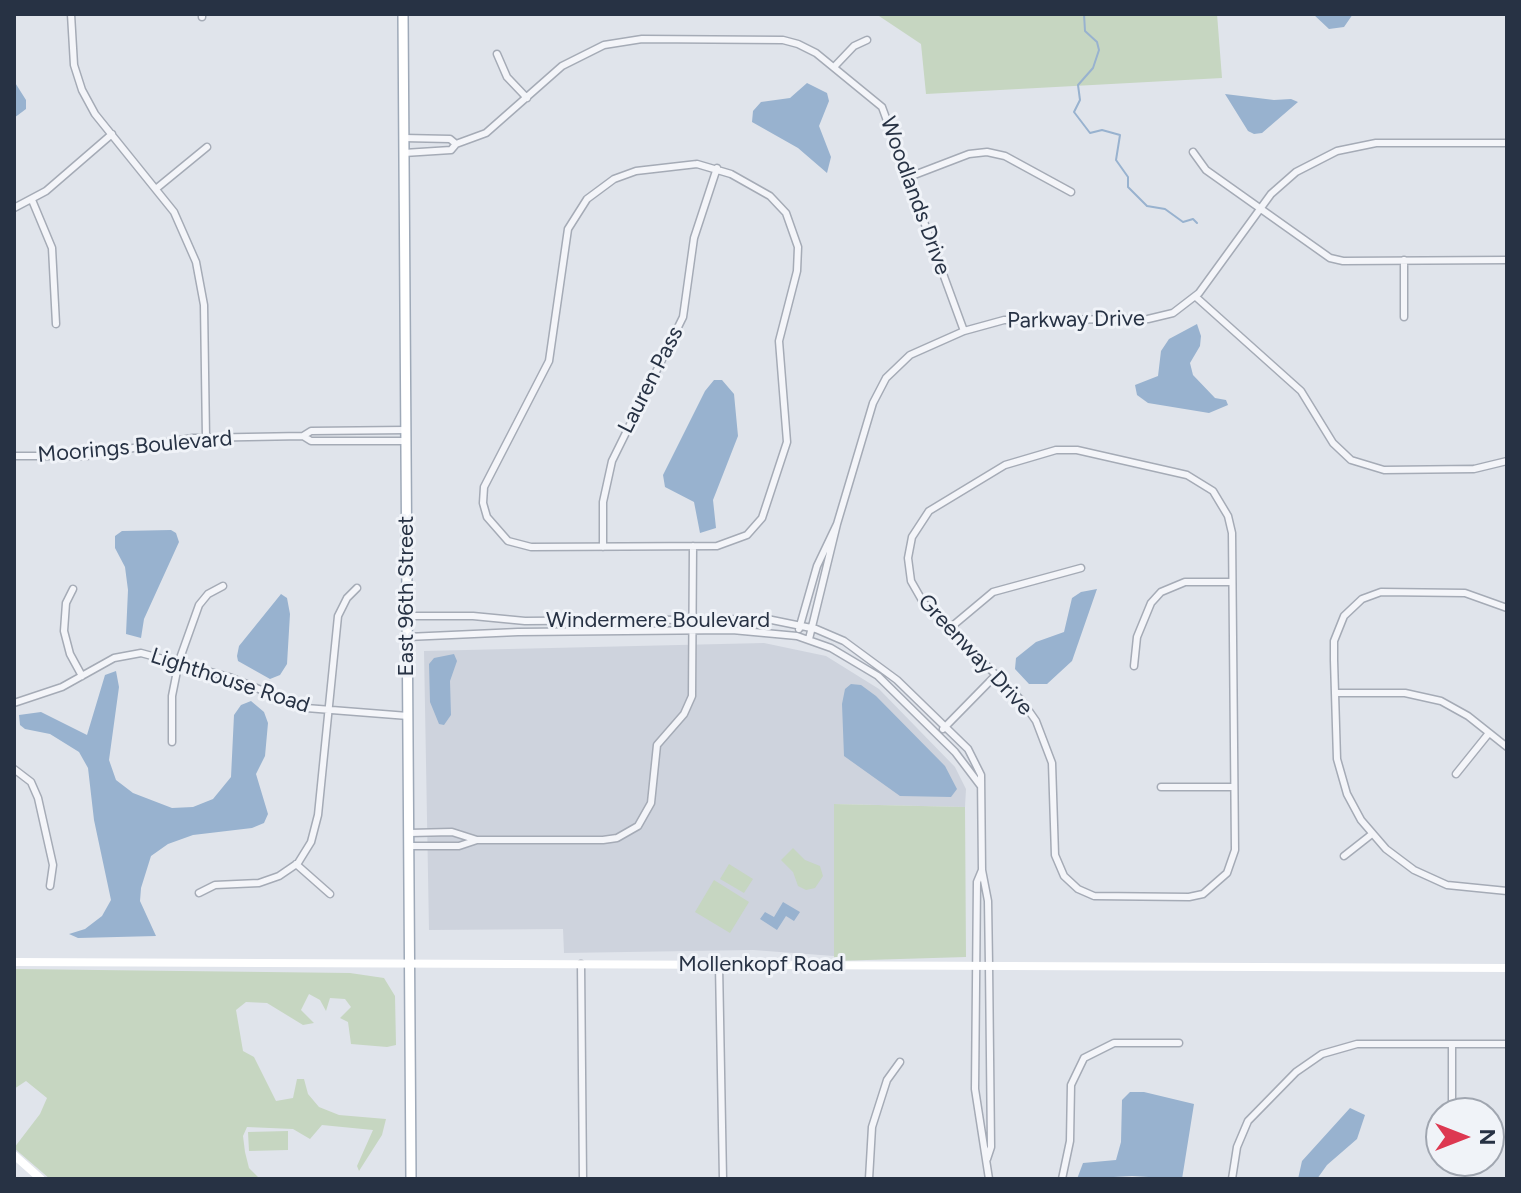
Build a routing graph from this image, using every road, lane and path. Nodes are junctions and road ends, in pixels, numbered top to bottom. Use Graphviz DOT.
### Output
graph roads {
  1 [pos="71,14"];
  2 [pos="403,14"];
  3 [pos="867,40"];
  4 [pos="497,54"];
  5 [pos="834,67"];
  6 [pos="527,98"];
  7 [pos="112,134"];
  8 [pos="404,138"];
  9 [pos="1507,143"];
  10 [pos="456,144"];
  11 [pos="207,147"];
  12 [pos="1193,152"];
  13 [pos="404,153"];
  14 [pos="717,168"];
  15 [pos="909,177"];
  16 [pos="157,188"];
  17 [pos="1071,192"];
  18 [pos="32,200"];
  19 [pos="14,208"];
  20 [pos="1259,210"];
  21 [pos="1404,260"];
  22 [pos="1507,260"];
  23 [pos="1196,297"];
  24 [pos="1404,317"];
  25 [pos="56,324"];
  26 [pos="964,331"];
  27 [pos="406,430"];
  28 [pos="303,436"];
  29 [pos="206,438"];
  30 [pos="406,441"];
  31 [pos="14,456"];
  32 [pos="1507,461"];
  33 [pos="837,524"];
  34 [pos="693,546"];
  35 [pos="603,547"];
  36 [pos="1081,568"];
  37 [pos="1232,582"];
  38 [pos="223,586"];
  39 [pos="357,588"];
  40 [pos="73,589"];
  41 [pos="1507,608"];
  42 [pos="407,616"];
  43 [pos="693,619"];
  44 [pos="800,625"];
  45 [pos="812,628"];
  46 [pos="950,628"];
  47 [pos="693,631"];
  48 [pos="797,636"];
  49 [pos="407,637"];
  50 [pos="809,639"];
  51 [pos="179,661"];
  52 [pos="1134,666"];
  53 [pos="996,675"];
  54 [pos="82,676"];
  55 [pos="1335,693"];
  56 [pos="14,703"];
  57 [pos="330,712"];
  58 [pos="408,716"];
  59 [pos="945,726"];
  60 [pos="1489,733"];
  61 [pos="937,734"];
  62 [pos="172,742"];
  63 [pos="1507,747"];
  64 [pos="14,769"];
  65 [pos="1456,774"];
  66 [pos="980,785"];
  67 [pos="1161,787"];
  68 [pos="1234,787"];
  69 [pos="409,833"];
  70 [pos="1372,834"];
  71 [pos="477,840"];
  72 [pos="409,846"];
  73 [pos="1344,856"];
  74 [pos="296,864"];
  75 [pos="982,870"];
  76 [pos="50,886"];
  77 [pos="1507,891"];
  78 [pos="199,893"];
  79 [pos="330,894"];
  80 [pos="14,962"];
  81 [pos="410,962"];
  82 [pos="581,964"];
  83 [pos="719,965"];
  84 [pos="975,965"];
  85 [pos="989,965"];
  86 [pos="1507,968"];
  87 [pos="1179,1043"];
  88 [pos="1452,1044"];
  89 [pos="1507,1044"];
  90 [pos="900,1062"];
  91 [pos="1452,1097"];
  92 [pos="14,1155"];
  93 [pos="987,1159"];
  94 [pos="41,1179"];
  95 [pos="411,1179"];
  96 [pos="583,1179"];
  97 [pos="723,1179"];
  98 [pos="869,1179"];
  99 [pos="989,1179"];
  100 [pos="1062,1179"];
  101 [pos="1232,1179"];
  1 -- 7 [label="street"];
  2 -- 8 [label="main road, East 96th Street"];
  3 -- 5 [label="street"];
  4 -- 6 [label="street"];
  5 -- 6 [label="street, Woodlands Drive"];
  5 -- 15 [label="street, Woodlands Drive"];
  6 -- 10 [label="street, Woodlands Drive"];
  7 -- 16 [label="street"];
  7 -- 18 [label="street"];
  8 -- 10 [label="street"];
  8 -- 13 [label="main road, East 96th Street"];
  9 -- 20 [label="street, Parkway Drive"];
  10 -- 13 [label="street, Woodlands Drive"];
  11 -- 16 [label="street"];
  12 -- 20 [label="street"];
  13 -- 27 [label="main road, East 96th Street"];
  14 -- 34 [label="street"];
  14 -- 35 [label="street, Lauren Pass"];
  14 -- 35 [label="street"];
  15 -- 17 [label="street"];
  15 -- 26 [label="street, Woodlands Drive"];
  16 -- 29 [label="street"];
  18 -- 19 [label="street"];
  18 -- 25 [label="street"];
  20 -- 21 [label="street"];
  20 -- 23 [label="street, Parkway Drive"];
  21 -- 22 [label="street"];
  21 -- 24 [label="street"];
  23 -- 26 [label="street, Parkway Drive"];
  23 -- 32 [label="street"];
  26 -- 33 [label="street, Parkway Drive"];
  27 -- 28 [label="street, Moorings Boulevard"];
  27 -- 30 [label="main road, East 96th Street"];
  28 -- 29 [label="street, Moorings Boulevard"];
  28 -- 30 [label="street, Moorings Boulevard"];
  29 -- 31 [label="street, Moorings Boulevard"];
  30 -- 42 [label="main road, East 96th Street"];
  33 -- 44 [label="street, Parkway Drive"];
  33 -- 45 [label="street, Parkway Drive"];
  34 -- 35 [label="street"];
  34 -- 43 [label="street"];
  36 -- 46 [label="street"];
  37 -- 46 [label="street, Greenway Drive"];
  37 -- 52 [label="street"];
  37 -- 68 [label="street, Greenway Drive"];
  38 -- 51 [label="street"];
  39 -- 57 [label="street"];
  40 -- 54 [label="street"];
  41 -- 55 [label="street"];
  42 -- 43 [label="street, Windermere Boulevard"];
  42 -- 49 [label="main road, East 96th Street"];
  43 -- 44 [label="street, Windermere Boulevard"];
  43 -- 47 [label="street"];
  44 -- 45 [label="street, Windermere Boulevard"];
  44 -- 48 [label="street, Parkway Drive"];
  45 -- 50 [label="street, Parkway Drive"];
  45 -- 59 [label="street, Windermere Boulevard"];
  46 -- 53 [label="street, Greenway Drive"];
  47 -- 48 [label="street, Windermere Boulevard"];
  47 -- 49 [label="street, Windermere Boulevard"];
  47 -- 71 [label="street"];
  48 -- 50 [label="street, Windermere Boulevard"];
  49 -- 58 [label="main road, East 96th Street"];
  50 -- 61 [label="street, Windermere Boulevard"];
  51 -- 54 [label="street, Lighthouse Road"];
  51 -- 57 [label="street, Lighthouse Road"];
  51 -- 62 [label="street"];
  53 -- 59 [label="street"];
  53 -- 68 [label="street, Greenway Drive"];
  54 -- 56 [label="street, Lighthouse Road"];
  55 -- 60 [label="street"];
  55 -- 70 [label="street"];
  57 -- 58 [label="street, Lighthouse Road"];
  57 -- 74 [label="street"];
  58 -- 69 [label="main road, East 96th Street"];
  59 -- 61 [label="street"];
  59 -- 66 [label="street, Windermere Boulevard"];
  60 -- 63 [label="street"];
  60 -- 65 [label="street"];
  61 -- 66 [label="street, Windermere Boulevard"];
  64 -- 76 [label="street"];
  66 -- 75 [label="street, Windermere Boulevard"];
  67 -- 68 [label="street"];
  69 -- 71 [label="street"];
  69 -- 72 [label="main road, East 96th Street"];
  70 -- 73 [label="street"];
  70 -- 77 [label="street"];
  71 -- 72 [label="street"];
  72 -- 81 [label="main road, East 96th Street"];
  74 -- 78 [label="street"];
  74 -- 79 [label="street"];
  75 -- 84 [label="street, Windermere Boulevard"];
  75 -- 85 [label="street, Windermere Boulevard"];
  80 -- 81 [label="street, Mollenkopf Road"];
  81 -- 82 [label="street, Mollenkopf Road"];
  81 -- 95 [label="main road, East 96th Street"];
  82 -- 83 [label="street, Mollenkopf Road"];
  82 -- 96 [label="street"];
  83 -- 84 [label="street, Mollenkopf Road"];
  83 -- 97 [label="street"];
  84 -- 85 [label="street, Mollenkopf Road"];
  84 -- 93 [label="street, Windermere Boulevard"];
  85 -- 86 [label="street, Mollenkopf Road"];
  85 -- 93 [label="street, Windermere Boulevard"];
  87 -- 100 [label="street"];
  88 -- 89 [label="street"];
  88 -- 91 [label="street"];
  88 -- 101 [label="street"];
  90 -- 98 [label="street"];
  92 -- 94 [label="street"];
  93 -- 99 [label="street, Windermere Boulevard"];
}
